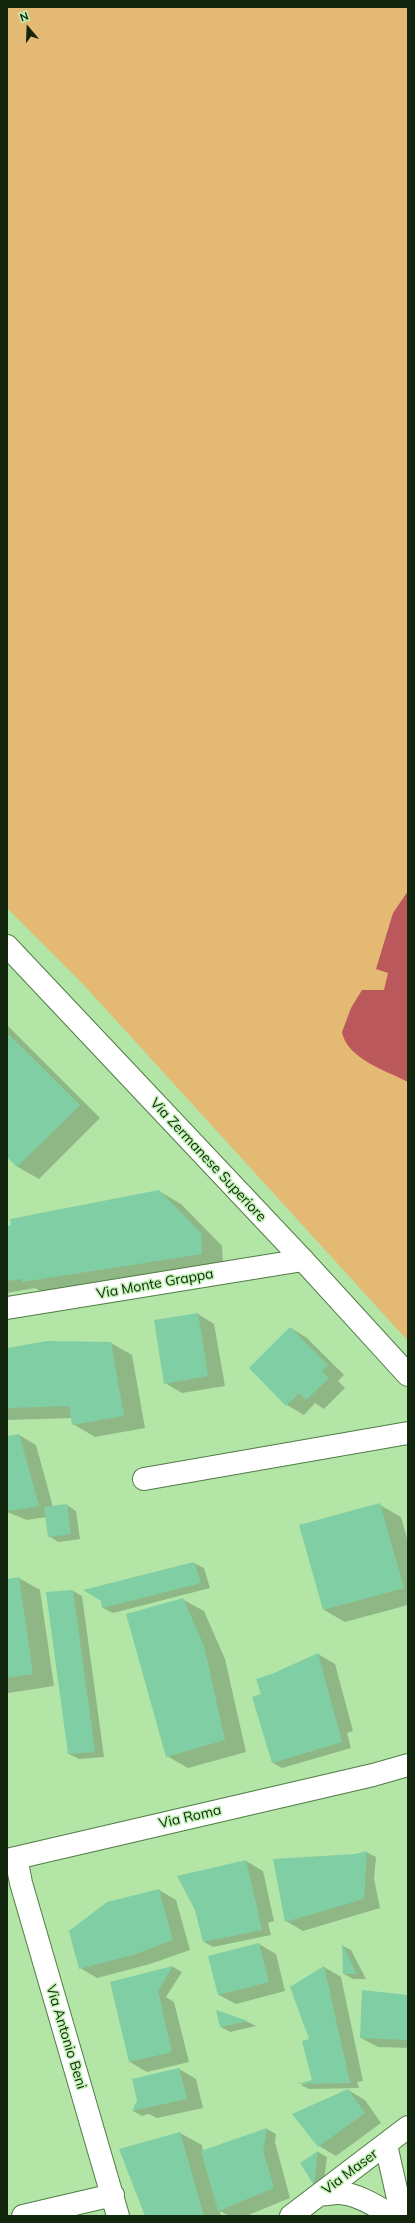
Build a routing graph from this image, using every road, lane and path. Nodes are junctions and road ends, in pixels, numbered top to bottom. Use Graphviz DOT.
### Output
graph roads {
  1 [pos="7,946"];
  2 [pos="303,1260"];
  3 [pos="7,1308"];
  4 [pos="408,1375"];
  5 [pos="408,1434"];
  6 [pos="144,1479"];
  7 [pos="408,1765"];
  8 [pos="408,1770"];
  9 [pos="373,1775"];
  10 [pos="11,1859"];
  11 [pos="408,2126"];
  12 [pos="386,2145"];
  13 [pos="319,2195"];
  14 [pos="115,2206"];
  15 [pos="23,2216"];
  16 [pos="291,2216"];
  17 [pos="393,2216"];
  18 [pos="402,2216"];
  1 -- 2 [label="street, Via Zermanese Superiore"];
  2 -- 3 [label="street, Via Monte Grappa"];
  2 -- 4 [label="street, Via Zermanese Superiore"];
  5 -- 6 [label="street"];
  7 -- 9 [label="street, Via Roma"];
  8 -- 9 [label="street, Via Roma"];
  9 -- 10 [label="street, Via Roma"];
  10 -- 14 [label="street, Via Antonio Beni"];
  11 -- 12 [label="street, Via Maser"];
  12 -- 13 [label="street, Via Maser"];
  12 -- 18 [label="street"];
  13 -- 16 [label="street, Via Maser"];
  13 -- 17 [label="street"];
  14 -- 15 [label="street"];
}
